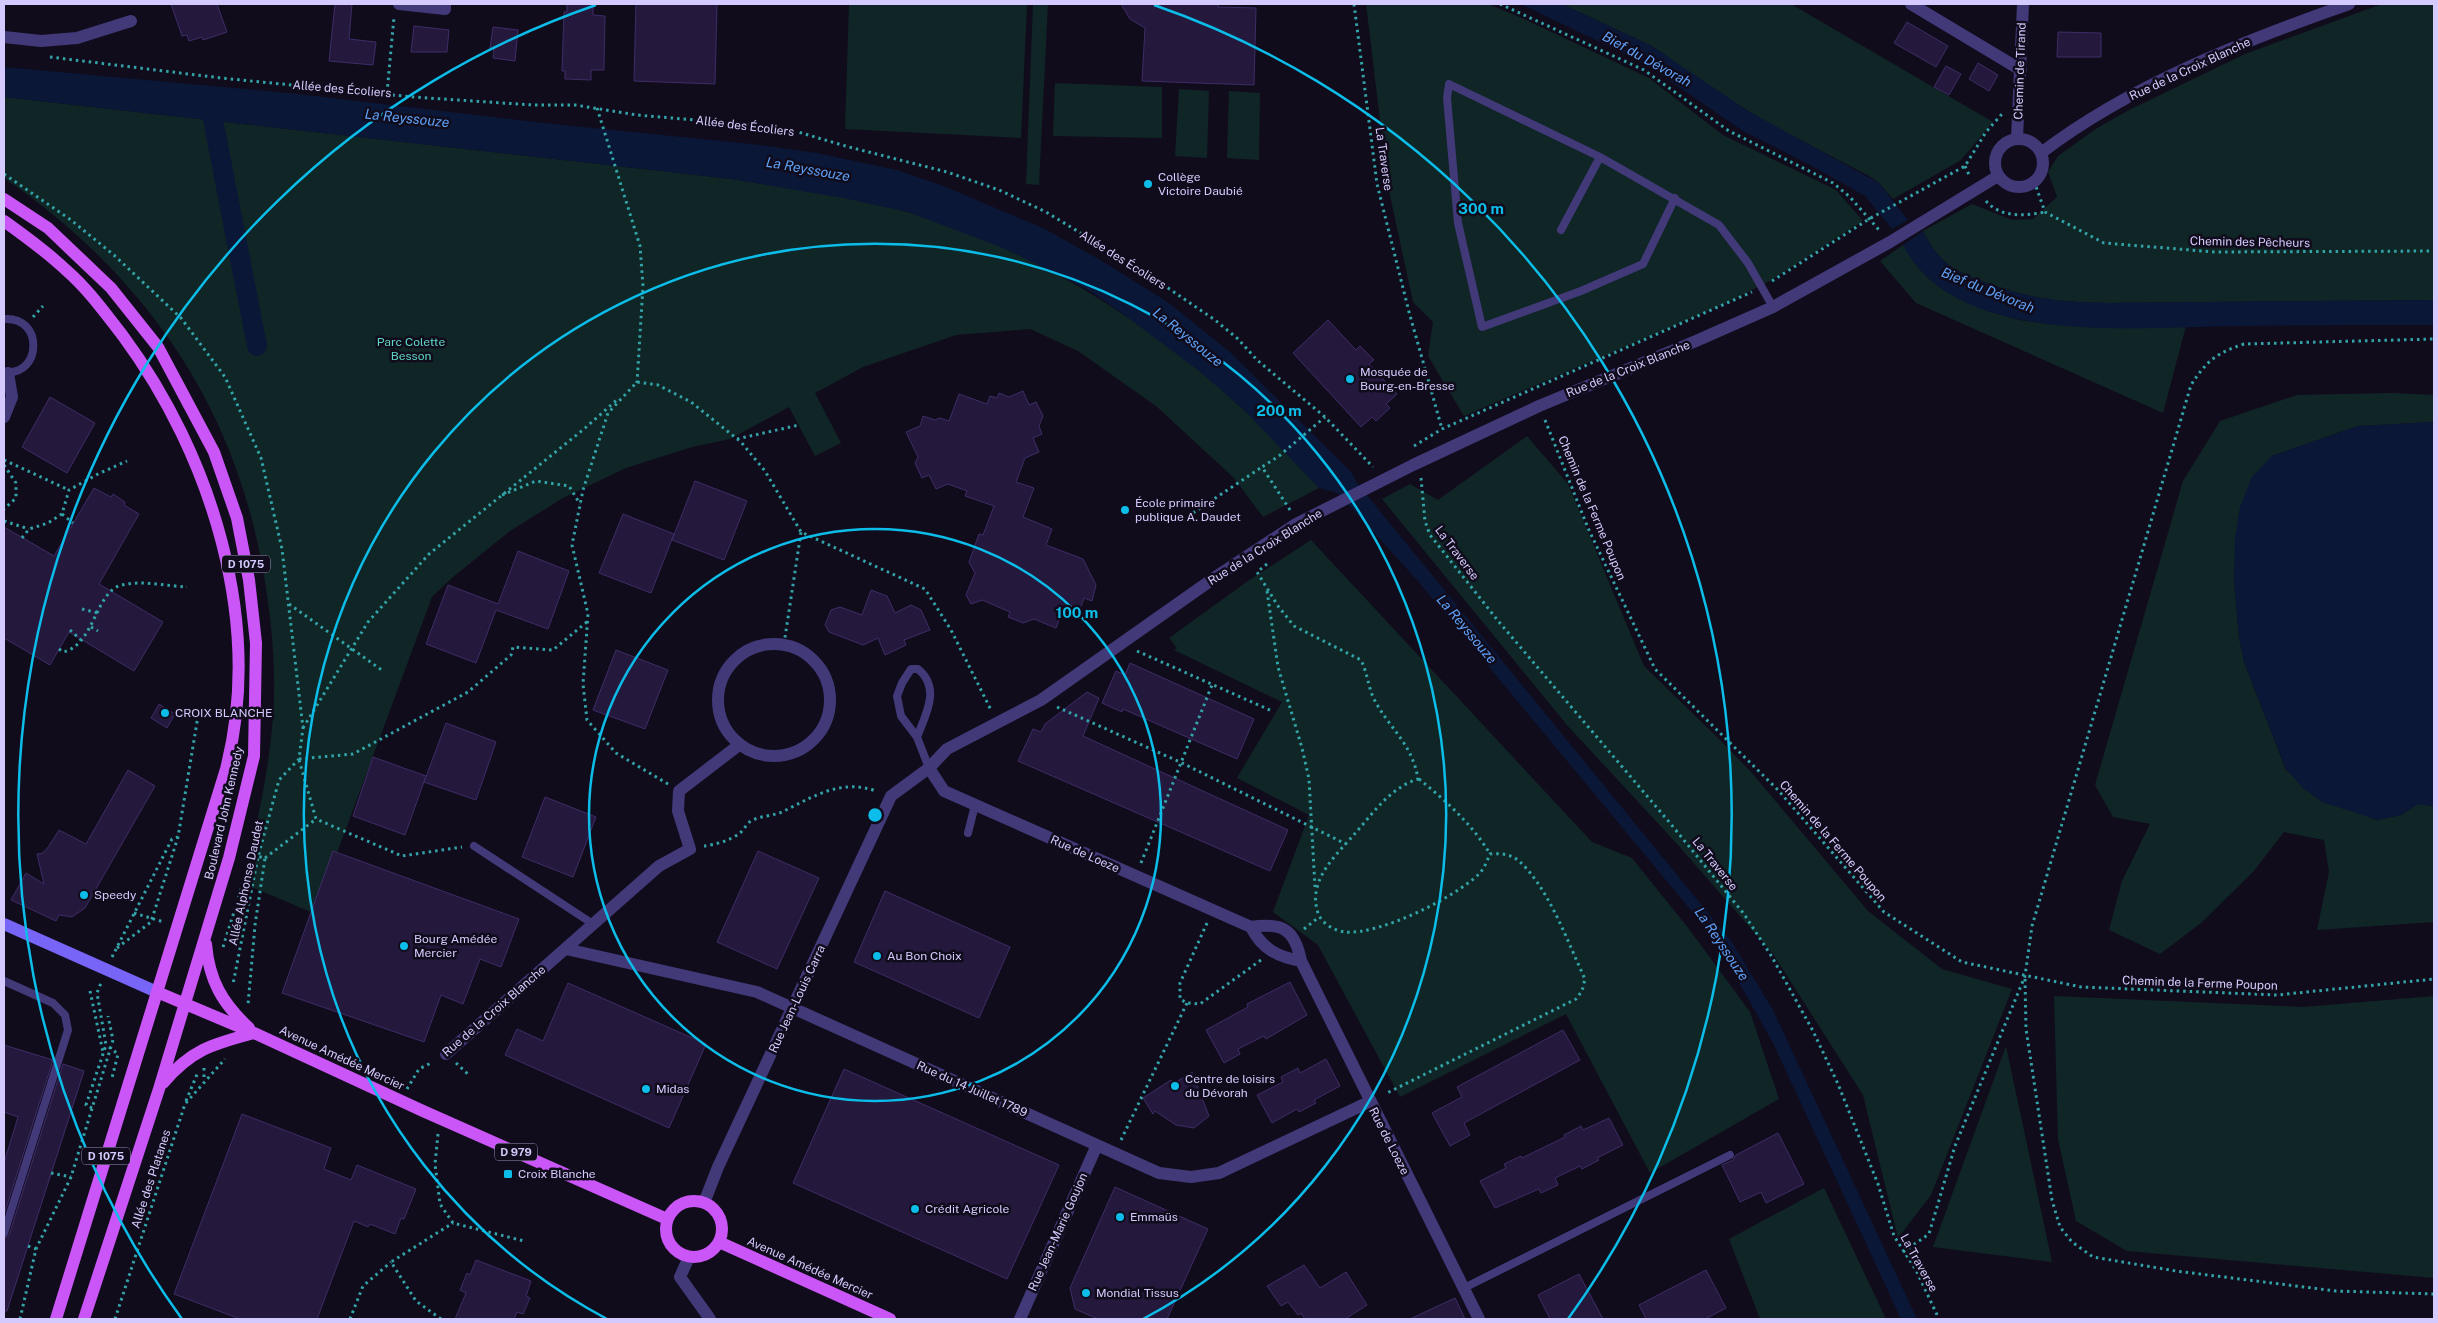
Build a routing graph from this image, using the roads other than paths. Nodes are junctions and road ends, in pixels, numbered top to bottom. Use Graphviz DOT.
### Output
graph roads {
  1 [pos="445,4"];
  2 [pos="1911,4"];
  3 [pos="2023,4"];
  4 [pos="2348,4"];
  5 [pos="398,5"];
  6 [pos="131,21"];
  7 [pos="4,37"];
  8 [pos="2021,70"];
  9 [pos="2017,138"];
  10 [pos="2041,153"];
  11 [pos="1600,157"];
  12 [pos="1998,176"];
  13 [pos="1676,198"];
  14 [pos="4,199"];
  15 [pos="4,221"];
  16 [pos="1561,230"];
  17 [pos="1773,307"];
  18 [pos="4,319"];
  19 [pos="6,372"];
  20 [pos="4,417"];
  21 [pos="917,737"];
  22 [pos="739,745"];
  23 [pos="929,768"];
  24 [pos="891,796"];
  25 [pos="975,805"];
  26 [pos="968,833"];
  27 [pos="474,846"];
  28 [pos="4,924"];
  29 [pos="593,924"];
  30 [pos="1252,927"];
  31 [pos="205,937"];
  32 [pos="566,949"];
  33 [pos="1301,961"];
  34 [pos="4,981"];
  35 [pos="157,992"];
  36 [pos="185,1004"];
  37 [pos="793,1008"];
  38 [pos="254,1033"];
  39 [pos="446,1054"];
  40 [pos="159,1089"];
  41 [pos="1369,1102"];
  42 [pos="1097,1146"];
  43 [pos="1730,1155"];
  44 [pos="704,1203"];
  45 [pos="667,1219"];
  46 [pos="4,1233"];
  47 [pos="719,1242"];
  48 [pos="689,1257"];
  49 [pos="1464,1288"];
  50 [pos="56,1319"];
  51 [pos="84,1319"];
  52 [pos="710,1319"];
  53 [pos="890,1319"];
  54 [pos="1020,1319"];
  55 [pos="1479,1319"];
  1 -- 5 [label="street"];
  2 -- 8 [label="street"];
  3 -- 8 [label="street, Chemin de Tirand"];
  4 -- 10 [label="street, Rue de la Croix Blanche"];
  6 -- 7 [label="street"];
  8 -- 9 [label="street, Chemin de Tirand"];
  9 -- 10 [label="street"];
  9 -- 12 [label="street"];
  10 -- 12 [label="street"];
  11 -- 13 [label="lane"];
  11 -- 13 [label="lane"];
  11 -- 16 [label="lane"];
  12 -- 17 [label="street, Rue de la Croix Blanche"];
  13 -- 17 [label="lane"];
  14 -- 31 [label="main road, Boulevard John Kennedy / D 1075"];
  15 -- 35 [label="main road, Boulevard John Kennedy / D 1075"];
  17 -- 23 [label="street, Rue de la Croix Blanche"];
  18 -- 19 [label="lane"];
  19 -- 20 [label="street"];
  21 -- 21 [label="lane"];
  21 -- 23 [label="lane"];
  22 -- 22 [label="street"];
  22 -- 29 [label="street, Rue de la Croix Blanche"];
  23 -- 24 [label="street, Rue de la Croix Blanche"];
  23 -- 25 [label="street, Rue de Loeze"];
  24 -- 37 [label="street, Rue Jean-Louis Carra"];
  25 -- 26 [label="lane"];
  25 -- 30 [label="street, Rue de Loeze"];
  27 -- 29 [label="lane"];
  28 -- 35 [label="main road, Avenue Amédée Mercier"];
  29 -- 32 [label="street, Rue de la Croix Blanche"];
  30 -- 33 [label="street"];
  30 -- 33 [label="street, Rue de Loeze"];
  31 -- 36 [label="main road, Boulevard John Kennedy / D 1075"];
  31 -- 38 [label="main road"];
  32 -- 37 [label="street, Rue du 14 Juillet 1789"];
  32 -- 39 [label="street, Rue de la Croix Blanche"];
  33 -- 41 [label="street, Rue de Loeze"];
  34 -- 46 [label="lane"];
  35 -- 36 [label="main road, Avenue Amédée Mercier / D 979"];
  35 -- 50 [label="main road, D 1075"];
  36 -- 38 [label="main road, Avenue Amédée Mercier / D 979"];
  36 -- 40 [label="main road, D 1075"];
  37 -- 42 [label="street, Rue du 14 Juillet 1789"];
  37 -- 44 [label="street, Rue Jean-Louis Carra"];
  38 -- 40 [label="main road"];
  38 -- 45 [label="main road, Avenue Amédée Mercier / D 979"];
  40 -- 51 [label="main road, D 1075"];
  41 -- 42 [label="street, Rue du 14 Juillet 1789"];
  41 -- 49 [label="street, Rue de Loeze"];
  42 -- 54 [label="street, Rue Jean-Marie Goujon"];
  43 -- 49 [label="lane"];
  44 -- 45 [label="main road"];
  44 -- 47 [label="main road"];
  45 -- 48 [label="main road"];
  47 -- 48 [label="main road"];
  47 -- 53 [label="main road, Avenue Amédée Mercier"];
  48 -- 52 [label="street"];
  49 -- 55 [label="street, Rue de Loeze"];
}
